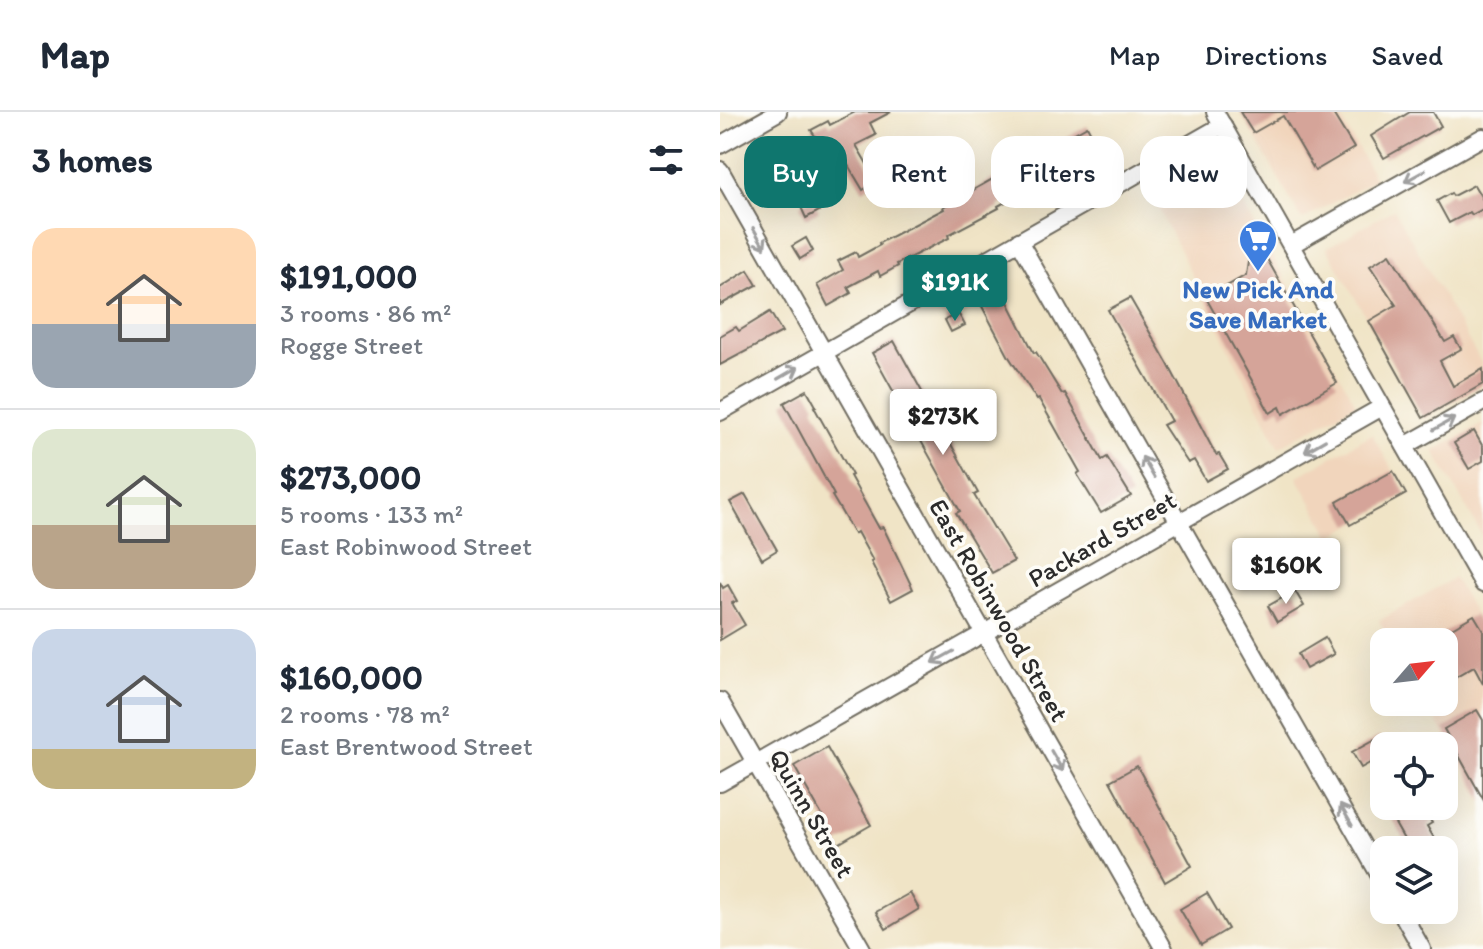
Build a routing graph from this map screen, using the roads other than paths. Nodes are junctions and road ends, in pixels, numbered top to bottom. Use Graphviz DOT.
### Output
graph roads {
  1 [pos="778,112"];
  2 [pos="1219,119"];
  3 [pos="1483,137"];
  4 [pos="720,145"];
  5 [pos="720,170"];
  6 [pos="1019,241"];
  7 [pos="1291,245"];
  8 [pos="824,352"];
  9 [pos="1483,402"];
  10 [pos="1382,407"];
  11 [pos="720,412"];
  12 [pos="1405,446"];
  13 [pos="1180,522"];
  14 [pos="1483,584"];
  15 [pos="985,633"];
  16 [pos="720,701"];
  17 [pos="756,763"];
  18 [pos="720,783"];
  19 [pos="1370,858"];
  20 [pos="1408,924"];
  21 [pos="862,949"];
  22 [pos="1164,949"];
  23 [pos="1422,949"];
  1 -- 4 [label="street"];
  2 -- 6 [label="street"];
  2 -- 7 [label="street"];
  3 -- 7 [label="street, one-way"];
  5 -- 8 [label="street, East Robinwood Street, one-way"];
  6 -- 8 [label="street"];
  13 -- 6 [label="street, one-way"];
  7 -- 10 [label="street"];
  11 -- 8 [label="street, one-way"];
  8 -- 15 [label="street, East Robinwood Street"];
  12 -- 9 [label="street, one-way"];
  10 -- 12 [label="street"];
  10 -- 13 [label="street, Packard Street, one-way"];
  12 -- 14 [label="street"];
  13 -- 15 [label="street, Packard Street"];
  19 -- 13 [label="street, one-way"];
  15 -- 17 [label="street, Packard Street, one-way"];
  15 -- 22 [label="street, East Robinwood Street, one-way"];
  16 -- 17 [label="street, Quinn Street"];
  17 -- 18 [label="street, Packard Street"];
  17 -- 21 [label="street, Quinn Street"];
  20 -- 23 [label="street"];
}
